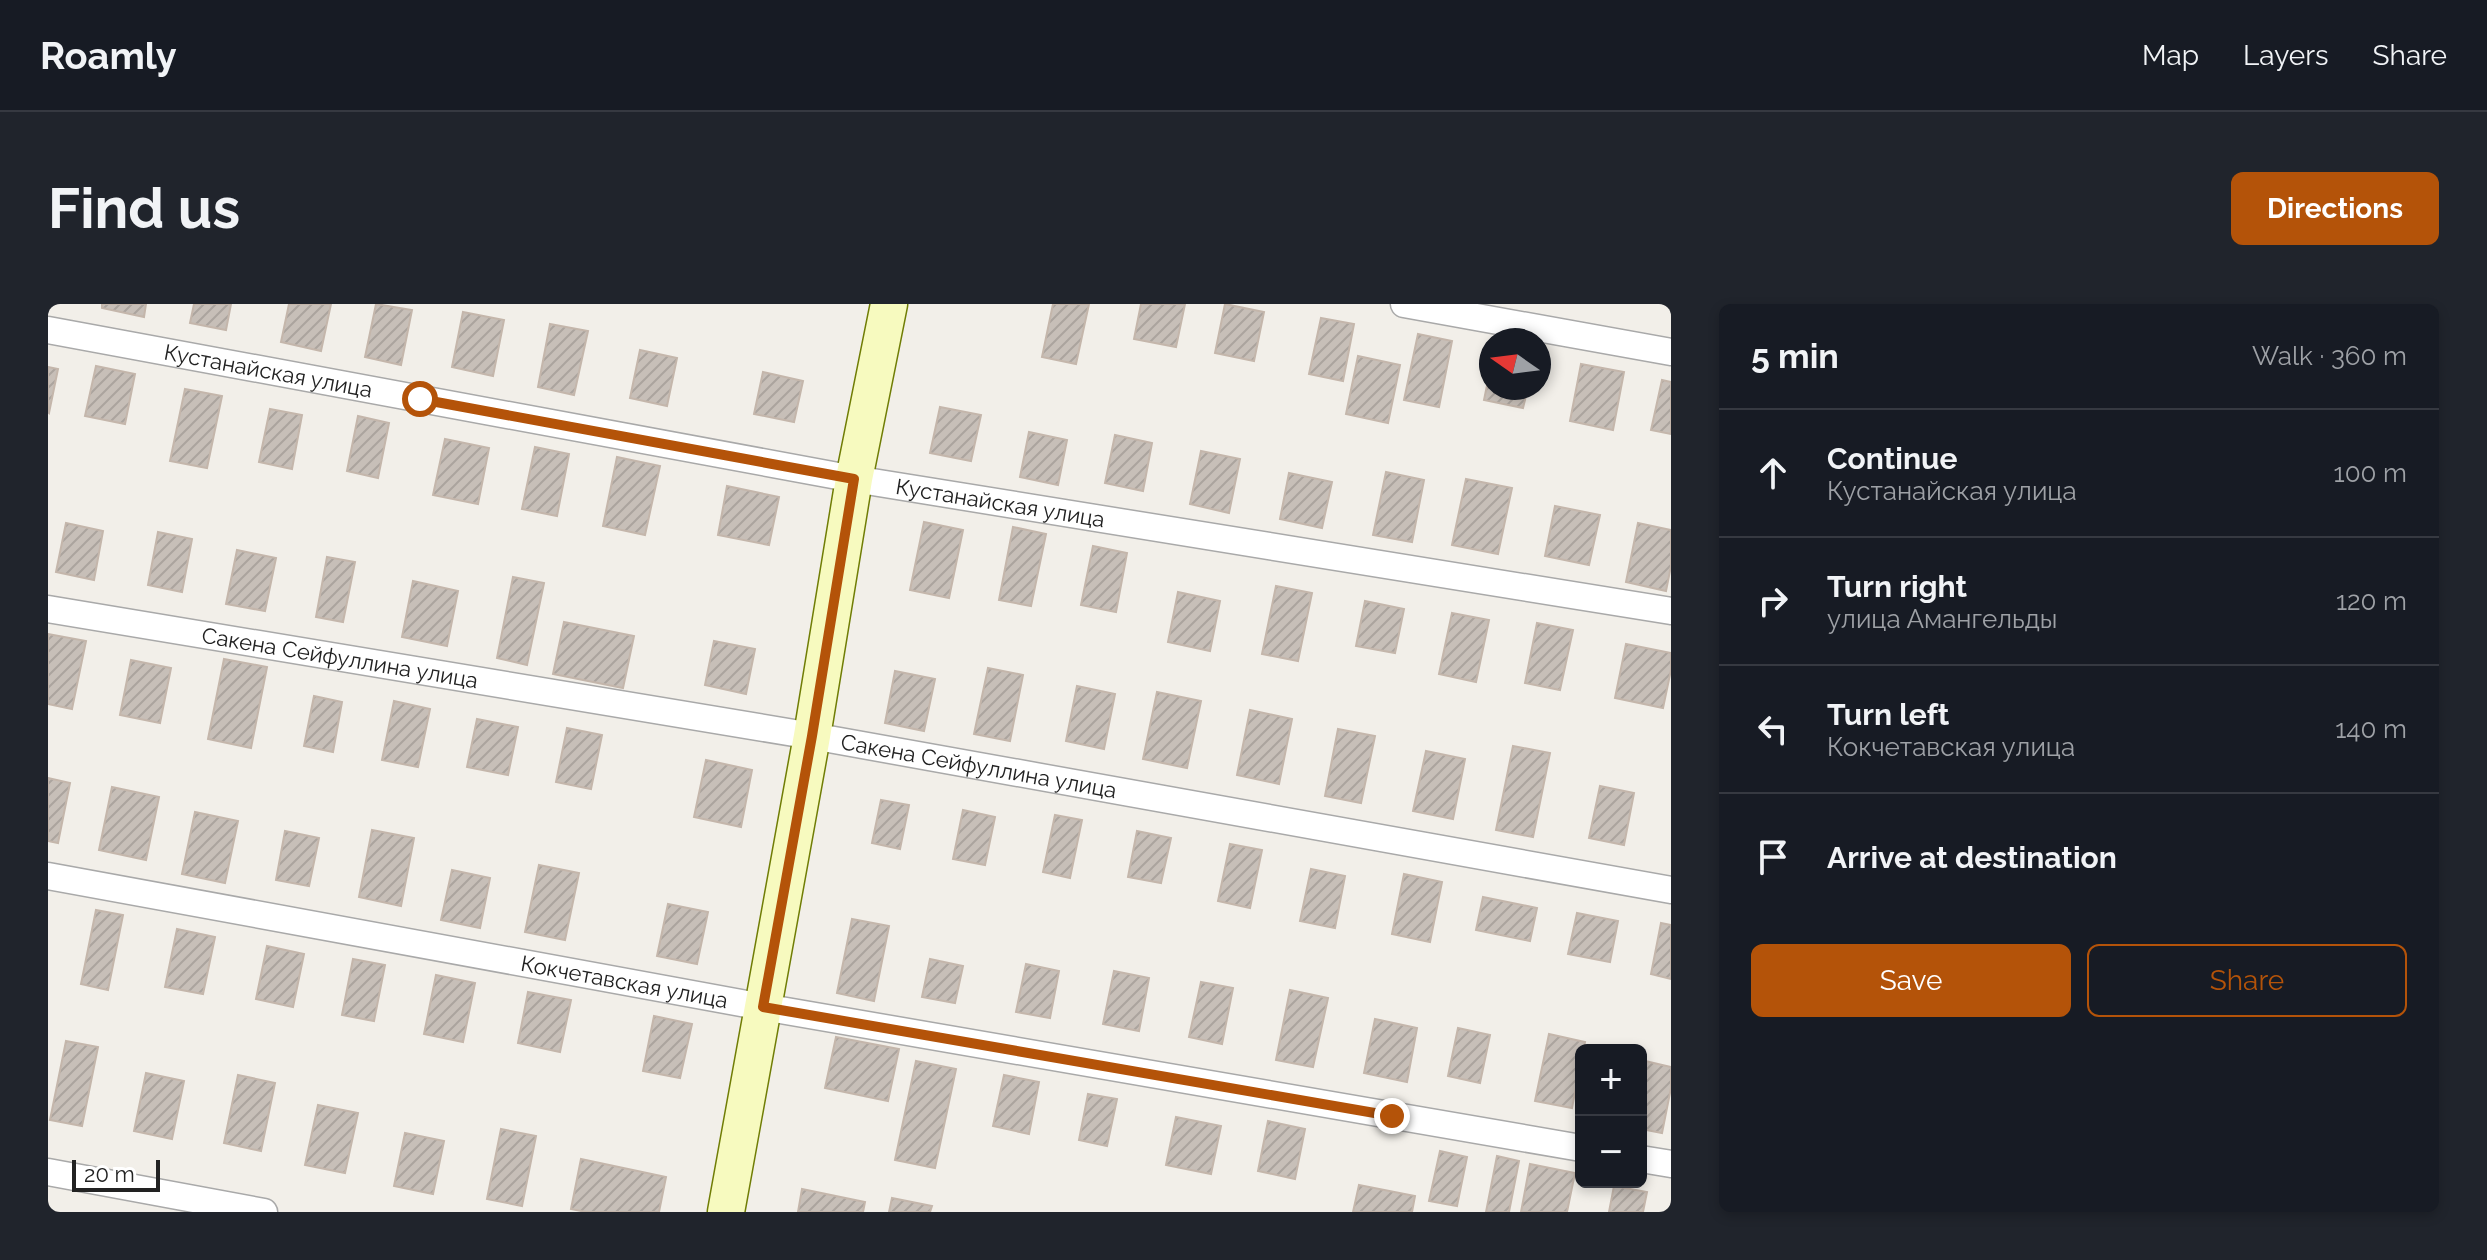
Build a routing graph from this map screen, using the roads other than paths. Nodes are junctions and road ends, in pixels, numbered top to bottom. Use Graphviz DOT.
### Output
graph roads {
  1 [pos="889,304"];
  2 [pos="1404,304"];
  3 [pos="48,330"];
  4 [pos="1671,352"];
  5 [pos="854,479"];
  6 [pos="48,609"];
  7 [pos="1671,611"];
  8 [pos="812,736"];
  9 [pos="48,876"];
  10 [pos="1671,890"];
  11 [pos="763,1007"];
  12 [pos="1575,1147"];
  13 [pos="1647,1160"];
  14 [pos="1671,1164"];
  15 [pos="48,1172"];
  16 [pos="264,1212"];
  17 [pos="726,1212"];
  1 -- 5 [label="main road"];
  2 -- 4 [label="street"];
  3 -- 5 [label="street, Кустанайская улица"];
  5 -- 7 [label="street, Кустанайская улица"];
  5 -- 8 [label="main road"];
  6 -- 8 [label="street, Сакена Сейфуллина улица"];
  8 -- 10 [label="street, Сакена Сейфуллина улица"];
  8 -- 11 [label="main road"];
  9 -- 11 [label="street, Кокчетавская улица"];
  11 -- 12 [label="street, Кокчетавская улица"];
  11 -- 17 [label="main road"];
  13 -- 14 [label="street"];
  15 -- 16 [label="street"];
}
